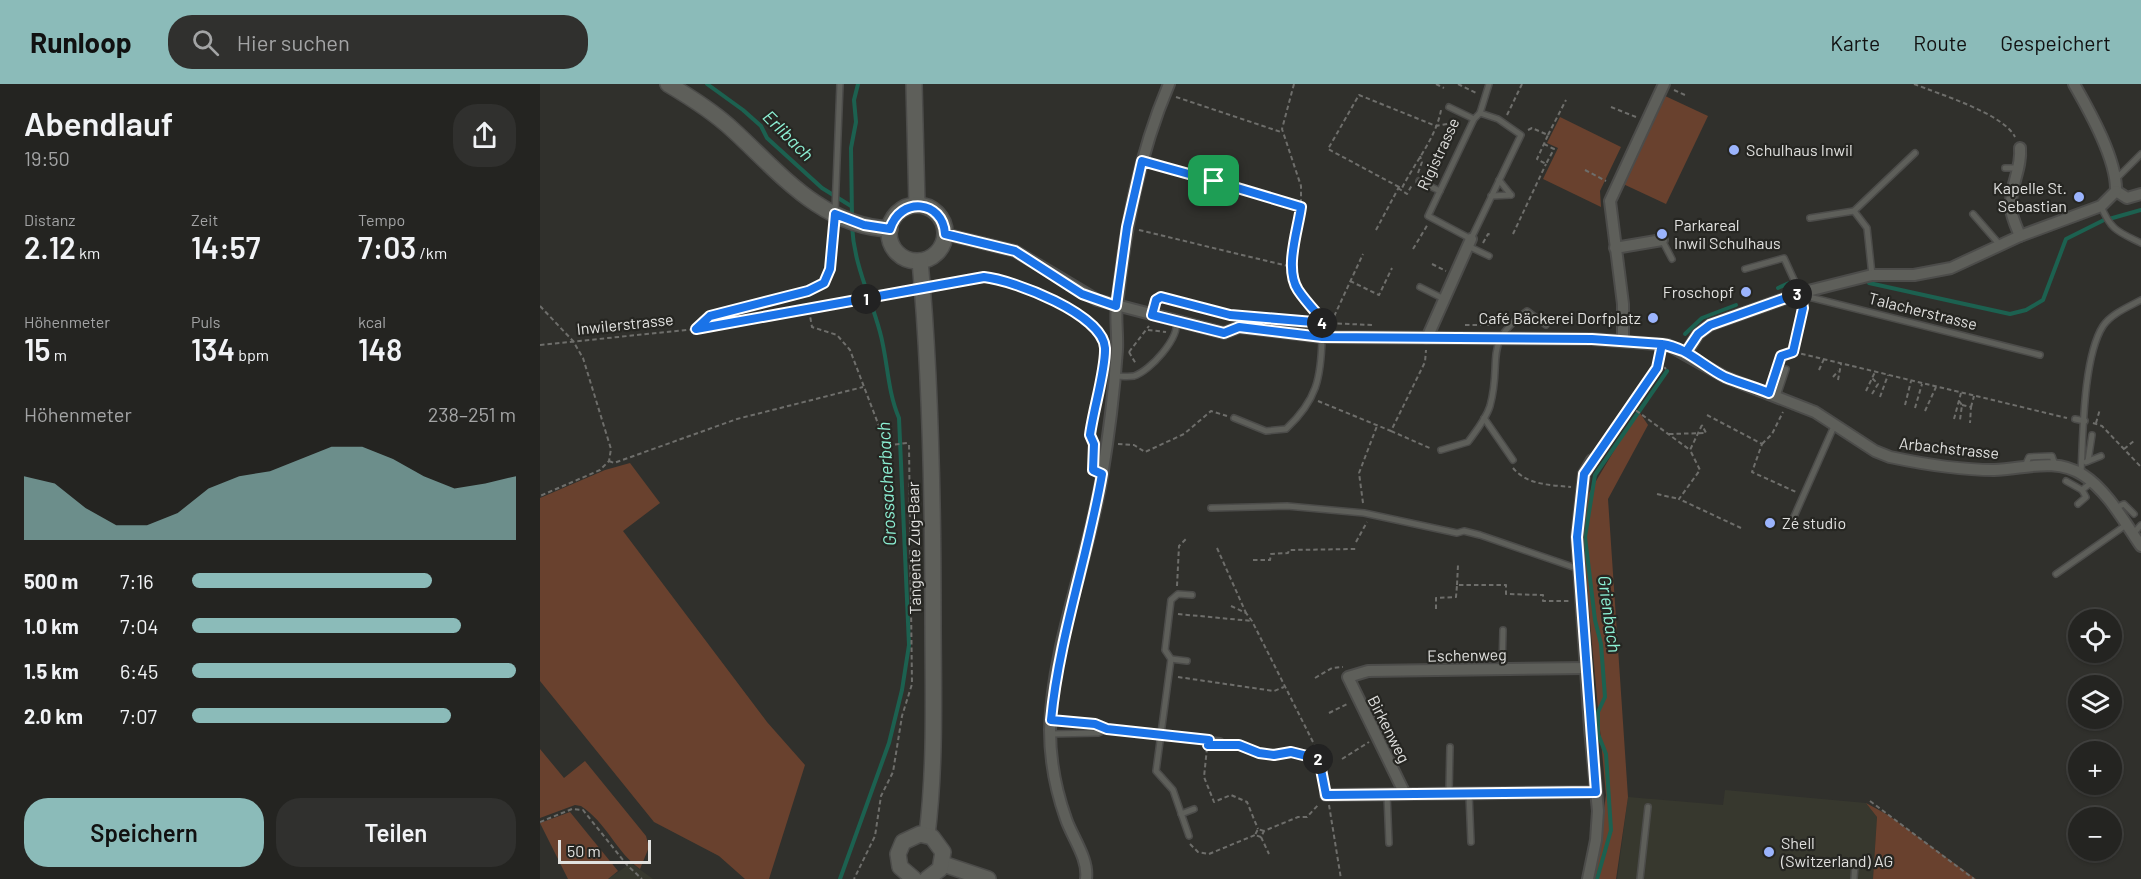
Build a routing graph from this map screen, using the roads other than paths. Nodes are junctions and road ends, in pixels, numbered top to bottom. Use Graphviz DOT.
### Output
graph roads {
  1 [pos="668,84"];
  2 [pos="840,84"];
  3 [pos="914,84"];
  4 [pos="1489,84"];
  5 [pos="1664,84"];
  6 [pos="2074,84"];
  7 [pos="1167,88"];
  8 [pos="1449,107"];
  9 [pos="1480,113"];
  10 [pos="1474,119"];
  11 [pos="2020,148"];
  12 [pos="1915,153"];
  13 [pos="2141,154"];
  14 [pos="2005,168"];
  15 [pos="2020,168"];
  16 [pos="2116,179"];
  17 [pos="1499,180"];
  18 [pos="1419,181"];
  19 [pos="1440,191"];
  20 [pos="2116,192"];
  21 [pos="2141,194"];
  22 [pos="1491,196"];
  23 [pos="917,205"];
  24 [pos="2102,208"];
  25 [pos="837,211"];
  26 [pos="1854,211"];
  27 [pos="1973,214"];
  28 [pos="1809,218"];
  29 [pos="890,229"];
  30 [pos="945,234"];
  31 [pos="2020,236"];
  32 [pos="1662,240"];
  33 [pos="1469,242"];
  34 [pos="2141,243"];
  35 [pos="2000,245"];
  36 [pos="1615,248"];
  37 [pos="1489,256"];
  38 [pos="1672,259"];
  39 [pos="920,261"];
  40 [pos="1745,269"];
  41 [pos="1872,275"];
  42 [pos="1420,287"];
  43 [pos="1799,289"];
  44 [pos="1444,299"];
  45 [pos="2141,300"];
  46 [pos="1116,306"];
  47 [pos="1176,321"];
  48 [pos="1546,325"];
  49 [pos="1322,337"];
  50 [pos="1427,338"];
  51 [pos="1497,339"];
  52 [pos="1623,341"];
  53 [pos="1686,352"];
  54 [pos="2040,355"];
  55 [pos="1786,369"];
  56 [pos="1114,375"];
  57 [pos="1775,378"];
  58 [pos="1773,394"];
  59 [pos="1234,418"];
  60 [pos="1484,418"];
  61 [pos="2075,419"];
  62 [pos="2085,421"];
  63 [pos="1835,424"];
  64 [pos="2092,435"];
  65 [pos="1441,450"];
  66 [pos="2101,456"];
  67 [pos="1592,460"];
  68 [pos="2088,461"];
  69 [pos="1511,462"];
  70 [pos="2082,469"];
  71 [pos="2066,481"];
  72 [pos="2092,482"];
  73 [pos="2082,490"];
  74 [pos="2078,504"];
  75 [pos="1211,508"];
  76 [pos="2114,509"];
  77 [pos="2134,514"];
  78 [pos="1794,519"];
  79 [pos="2141,525"];
  80 [pos="2129,529"];
  81 [pos="2141,546"];
  82 [pos="1579,569"];
  83 [pos="2056,574"];
  84 [pos="1192,595"];
  85 [pos="1503,630"];
  86 [pos="1171,659"];
  87 [pos="1187,661"];
  88 [pos="1586,668"];
  89 [pos="1502,669"];
  90 [pos="1348,672"];
  91 [pos="1051,720"];
  92 [pos="1107,729"];
  93 [pos="1159,733"];
  94 [pos="1050,734"];
  95 [pos="1220,741"];
  96 [pos="1450,747"];
  97 [pos="1404,792"];
  98 [pos="1449,792"];
  99 [pos="1469,792"];
  100 [pos="1596,792"];
  101 [pos="1387,793"];
  102 [pos="1326,797"];
  103 [pos="1648,807"];
  104 [pos="1194,809"];
  105 [pos="1182,814"];
  106 [pos="927,835"];
  107 [pos="1189,836"];
  108 [pos="1471,842"];
  109 [pos="1389,843"];
  110 [pos="943,864"];
  111 [pos="1855,865"];
  112 [pos="914,879"];
  113 [pos="927,879"];
  114 [pos="988,879"];
  115 [pos="1086,879"];
  116 [pos="1588,879"];
  117 [pos="1640,879"];
  118 [pos="1854,879"];
  1 -- 25 [label="main road"];
  2 -- 25 [label="lane"];
  3 -- 23 [label="main road"];
  4 -- 9 [label="lane"];
  5 -- 36 [label="street"];
  6 -- 16 [label="street"];
  7 -- 46 [label="street"];
  8 -- 10 [label="lane"];
  9 -- 10 [label="lane, Rigistrasse"];
  9 -- 17 [label="lane, Rigistrasse"];
  10 -- 19 [label="lane, Rigistrasse"];
  11 -- 15 [label="street"];
  12 -- 26 [label="lane"];
  13 -- 16 [label="lane"];
  14 -- 15 [label="lane"];
  15 -- 31 [label="street"];
  16 -- 20 [label="street"];
  17 -- 22 [label="lane, Rigistrasse"];
  17 -- 22 [label="lane"];
  18 -- 19 [label="lane"];
  19 -- 33 [label="lane, Rigistrasse"];
  20 -- 21 [label="street"];
  20 -- 24 [label="street, Talacherstrasse"];
  22 -- 33 [label="lane, Rigistrasse"];
  23 -- 29 [label="main road"];
  23 -- 30 [label="main road"];
  24 -- 31 [label="street, Talacherstrasse"];
  24 -- 34 [label="lane"];
  25 -- 29 [label="main road"];
  26 -- 28 [label="lane"];
  26 -- 41 [label="lane, Talacherstrasse"];
  27 -- 35 [label="lane"];
  29 -- 39 [label="main road"];
  30 -- 39 [label="main road"];
  30 -- 46 [label="street"];
  31 -- 35 [label="street, Talacherstrasse"];
  32 -- 36 [label="street"];
  32 -- 38 [label="lane"];
  33 -- 37 [label="lane"];
  33 -- 44 [label="street, Rigistrasse"];
  35 -- 41 [label="street, Talacherstrasse"];
  36 -- 52 [label="street"];
  39 -- 106 [label="main road, Tangente Zug-Baar"];
  40 -- 43 [label="lane"];
  41 -- 43 [label="street, Talacherstrasse"];
  42 -- 44 [label="lane"];
  43 -- 53 [label="street, Talacherstrasse"];
  43 -- 54 [label="lane, Talacherstrasse"];
  44 -- 50 [label="street, Rigistrasse"];
  45 -- 62 [label="lane"];
  46 -- 47 [label="street"];
  46 -- 56 [label="street"];
  47 -- 49 [label="street"];
  47 -- 56 [label="lane"];
  48 -- 51 [label="lane"];
  49 -- 50 [label="street"];
  49 -- 59 [label="lane"];
  50 -- 51 [label="street"];
  51 -- 52 [label="street"];
  51 -- 60 [label="lane"];
  52 -- 53 [label="street, Arbachstrasse"];
  53 -- 58 [label="street, Arbachstrasse"];
  55 -- 58 [label="lane"];
  56 -- 91 [label="street"];
  57 -- 58 [label="lane"];
  58 -- 63 [label="street, Arbachstrasse"];
  60 -- 65 [label="lane"];
  60 -- 69 [label="lane"];
  61 -- 62 [label="lane"];
  62 -- 70 [label="lane"];
  63 -- 70 [label="street, Arbachstrasse"];
  63 -- 78 [label="lane"];
  64 -- 68 [label="lane"];
  66 -- 68 [label="lane"];
  67 -- 82 [label="street"];
  68 -- 70 [label="lane"];
  70 -- 72 [label="street, Arbachstrasse"];
  71 -- 73 [label="lane"];
  72 -- 73 [label="lane"];
  72 -- 76 [label="street, Arbachstrasse"];
  73 -- 74 [label="lane"];
  75 -- 82 [label="lane"];
  76 -- 77 [label="lane"];
  76 -- 80 [label="street, Arbachstrasse"];
  79 -- 80 [label="lane"];
  80 -- 81 [label="street, Arbachstrasse"];
  80 -- 83 [label="lane"];
  82 -- 88 [label="street"];
  84 -- 86 [label="lane"];
  85 -- 89 [label="lane"];
  86 -- 87 [label="lane"];
  86 -- 93 [label="lane"];
  88 -- 89 [label="street, Eschenweg"];
  88 -- 100 [label="street"];
  89 -- 90 [label="street, Eschenweg"];
  90 -- 97 [label="street, Birkenweg"];
  91 -- 92 [label="lane"];
  91 -- 94 [label="street"];
  92 -- 93 [label="lane"];
  92 -- 94 [label="lane"];
  93 -- 95 [label="lane"];
  93 -- 105 [label="lane"];
  94 -- 115 [label="street"];
  96 -- 98 [label="lane"];
  97 -- 98 [label="street"];
  97 -- 101 [label="street"];
  98 -- 99 [label="street"];
  99 -- 100 [label="street"];
  99 -- 108 [label="lane"];
  100 -- 116 [label="street"];
  101 -- 102 [label="street"];
  101 -- 109 [label="lane"];
  103 -- 117 [label="lane"];
  104 -- 105 [label="lane"];
  105 -- 107 [label="lane"];
  106 -- 110 [label="main road"];
  106 -- 112 [label="main road"];
  110 -- 113 [label="main road"];
  110 -- 114 [label="main road"];
  111 -- 118 [label="lane"];
}
